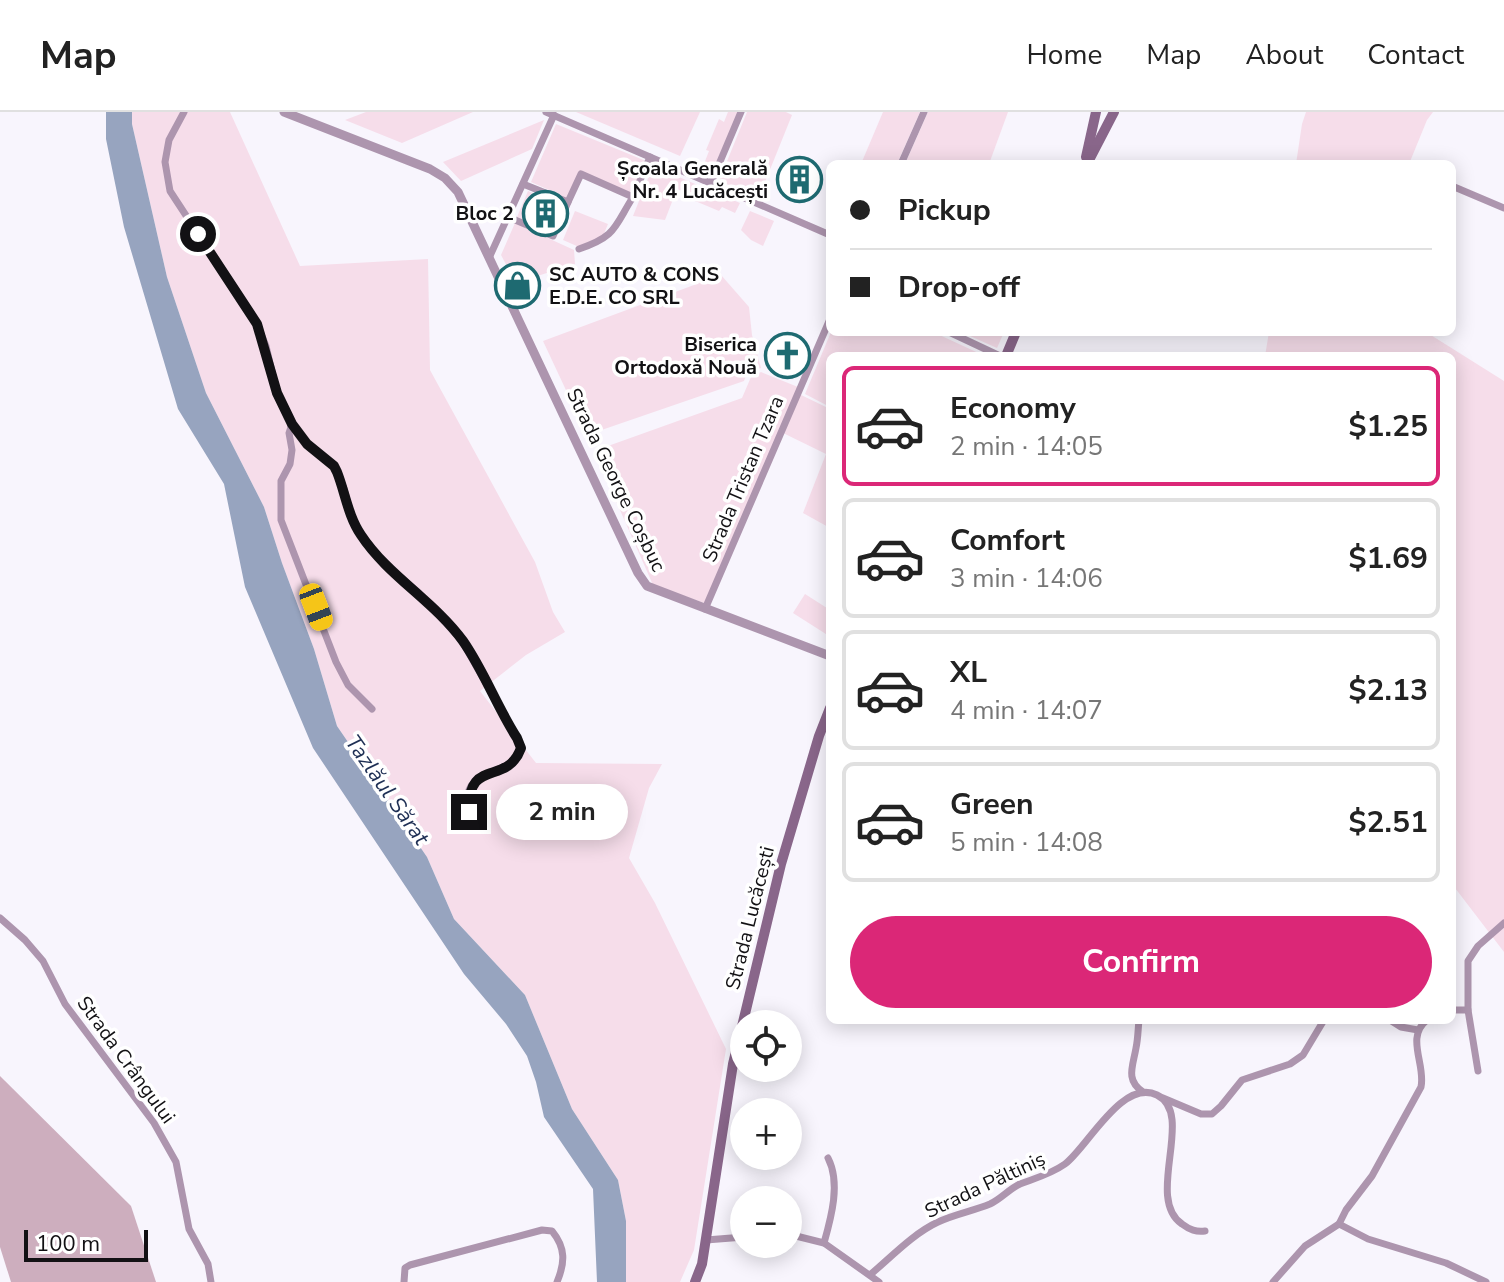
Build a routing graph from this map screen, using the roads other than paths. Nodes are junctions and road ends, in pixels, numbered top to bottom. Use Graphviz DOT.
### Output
graph roads {
  1 [pos="184,112"];
  2 [pos="284,112"];
  3 [pos="741,112"];
  4 [pos="924,112"];
  5 [pos="1096,112"];
  6 [pos="1103,112"];
  7 [pos="1113,112"];
  8 [pos="550,114"];
  9 [pos="650,157"];
  10 [pos="903,160"];
  11 [pos="1087,160"];
  12 [pos="1088,160"];
  13 [pos="711,183"];
  14 [pos="523,184"];
  15 [pos="1456,188"];
  16 [pos="633,197"];
  17 [pos="568,202"];
  18 [pos="1504,208"];
  19 [pos="508,217"];
  20 [pos="826,233"];
  21 [pos="579,249"];
  22 [pos="489,258"];
  23 [pos="826,328"];
  24 [pos="958,336"];
  25 [pos="994,352"];
  26 [pos="292,424"];
  27 [pos="705,609"];
  28 [pos="826,654"];
  29 [pos="372,709"];
  30 [pos="826,718"];
  31 [pos="469,827"];
  32 [pos="0,918"];
  33 [pos="1504,923"];
  34 [pos="1456,1010"];
  35 [pos="1468,1010"];
  36 [pos="1139,1024"];
  37 [pos="1322,1024"];
  38 [pos="1396,1024"];
  39 [pos="1423,1024"];
  40 [pos="1418,1030"];
  41 [pos="1478,1071"];
  42 [pos="1145,1093"];
  43 [pos="1161,1097"];
  44 [pos="828,1158"];
  45 [pos="1339,1224"];
  46 [pos="1205,1231"];
  47 [pos="730,1238"];
  48 [pos="802,1238"];
  49 [pos="706,1240"];
  50 [pos="824,1243"];
  51 [pos="871,1274"];
  52 [pos="211,1282"];
  53 [pos="404,1282"];
  54 [pos="557,1282"];
  55 [pos="695,1282"];
  56 [pos="879,1282"];
  57 [pos="1273,1282"];
  58 [pos="1486,1282"];
  1 -- 26 [label="street"];
  2 -- 22 [label="street, Strada George Coșbuc"];
  3 -- 13 [label="street"];
  4 -- 10 [label="street"];
  5 -- 11 [label="main road"];
  6 -- 7 [label="main road"];
  7 -- 12 [label="main road"];
  8 -- 9 [label="street"];
  8 -- 14 [label="street"];
  9 -- 13 [label="street"];
  9 -- 16 [label="street"];
  13 -- 20 [label="street"];
  14 -- 17 [label="street"];
  14 -- 19 [label="street"];
  15 -- 18 [label="street"];
  16 -- 17 [label="street"];
  16 -- 21 [label="street"];
  17 -- 19 [label="street"];
  19 -- 22 [label="street"];
  22 -- 27 [label="street, Strada George Coșbuc"];
  23 -- 27 [label="street, Strada Tristan Tzara"];
  24 -- 25 [label="street"];
  26 -- 29 [label="street"];
  26 -- 31 [label="street"];
  27 -- 28 [label="street, Strada George Coșbuc"];
  30 -- 49 [label="main road, Strada Lucăcești"];
  32 -- 52 [label="street, Strada Crângului"];
  33 -- 35 [label="street"];
  34 -- 35 [label="street"];
  35 -- 41 [label="street"];
  36 -- 42 [label="street"];
  37 -- 43 [label="street"];
  38 -- 40 [label="street"];
  39 -- 40 [label="street"];
  40 -- 45 [label="street"];
  42 -- 43 [label="street"];
  42 -- 51 [label="street, Strada Păltiniș"];
  43 -- 46 [label="street"];
  44 -- 50 [label="street"];
  45 -- 57 [label="street"];
  45 -- 58 [label="street"];
  47 -- 49 [label="street"];
  48 -- 50 [label="street"];
  49 -- 55 [label="main road, Strada Lucăcești"];
  50 -- 51 [label="street"];
  51 -- 56 [label="street"];
  53 -- 54 [label="street"];
}
